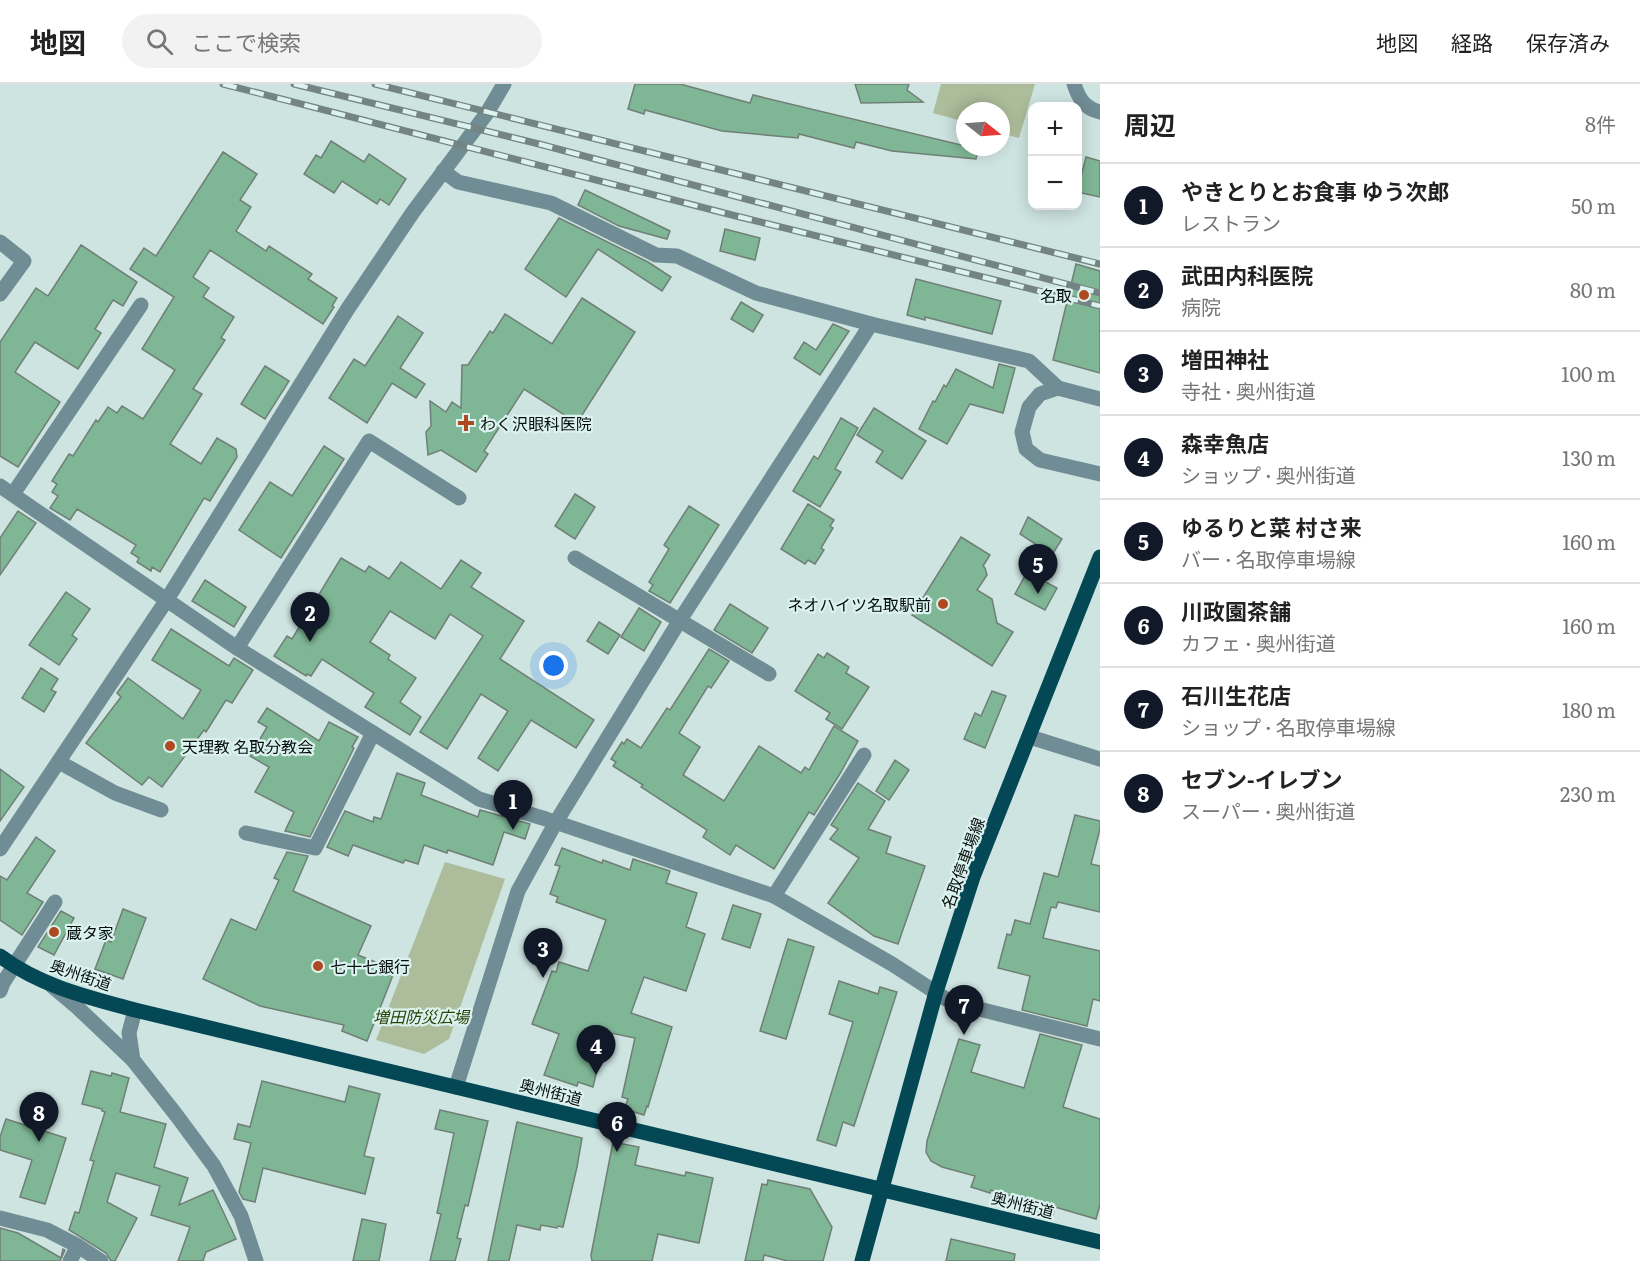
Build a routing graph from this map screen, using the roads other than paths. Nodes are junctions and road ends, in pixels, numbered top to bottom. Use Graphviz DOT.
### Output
graph roads {
  1 [pos="504,84"];
  2 [pos="1074,84"];
  3 [pos="1100,112"];
  4 [pos="443,171"];
  5 [pos="0,242"];
  6 [pos="0,294"];
  7 [pos="141,305"];
  8 [pos="871,324"];
  9 [pos="1058,388"];
  10 [pos="1100,399"];
  11 [pos="1100,474"];
  12 [pos="6,490"];
  13 [pos="459,498"];
  14 [pos="1100,557"];
  15 [pos="575,558"];
  16 [pos="166,601"];
  17 [pos="680,620"];
  18 [pos="237,648"];
  19 [pos="769,674"];
  20 [pos="373,733"];
  21 [pos="1030,738"];
  22 [pos="864,755"];
  23 [pos="1100,759"];
  24 [pos="59,762"];
  25 [pos="161,810"];
  26 [pos="556,822"];
  27 [pos="246,833"];
  28 [pos="0,849"];
  29 [pos="774,896"];
  30 [pos="55,902"];
  31 [pos="0,956"];
  32 [pos="14,966"];
  33 [pos="49,984"];
  34 [pos="0,991"];
  35 [pos="936,992"];
  36 [pos="135,1010"];
  37 [pos="1100,1039"];
  38 [pos="133,1060"];
  39 [pos="456,1087"];
  40 [pos="880,1189"];
  41 [pos="0,1218"];
  42 [pos="1100,1242"];
  43 [pos="78,1246"];
  44 [pos="70,1261"];
  45 [pos="101,1261"];
  46 [pos="256,1261"];
  47 [pos="862,1261"];
  1 -- 4 [label="street"];
  2 -- 3 [label="street"];
  4 -- 8 [label="street"];
  4 -- 16 [label="street"];
  5 -- 6 [label="street"];
  7 -- 12 [label="street"];
  8 -- 9 [label="street"];
  8 -- 17 [label="street"];
  9 -- 10 [label="street"];
  9 -- 11 [label="street"];
  12 -- 16 [label="street"];
  13 -- 18 [label="street"];
  14 -- 21 [label="main road, 名取停車場線"];
  15 -- 17 [label="street"];
  16 -- 18 [label="street"];
  16 -- 24 [label="street"];
  17 -- 19 [label="street"];
  17 -- 26 [label="street"];
  18 -- 20 [label="street"];
  20 -- 26 [label="street"];
  20 -- 27 [label="street"];
  21 -- 23 [label="street"];
  21 -- 35 [label="main road, 名取停車場線"];
  22 -- 29 [label="street"];
  24 -- 25 [label="street"];
  24 -- 28 [label="street"];
  26 -- 29 [label="street"];
  26 -- 39 [label="street"];
  29 -- 35 [label="street"];
  30 -- 32 [label="street"];
  31 -- 32 [label="main road, 奥州街道"];
  32 -- 33 [label="main road, 奥州街道"];
  32 -- 34 [label="street"];
  33 -- 36 [label="main road, 奥州街道"];
  33 -- 38 [label="street"];
  35 -- 37 [label="street"];
  35 -- 40 [label="main road, 名取停車場線"];
  36 -- 38 [label="street"];
  36 -- 39 [label="main road, 奥州街道"];
  38 -- 46 [label="street"];
  39 -- 40 [label="main road, 奥州街道"];
  40 -- 42 [label="main road, 奥州街道"];
  40 -- 47 [label="main road, 名取停車場線"];
  41 -- 43 [label="street"];
  43 -- 44 [label="street"];
  43 -- 45 [label="street"];
}
